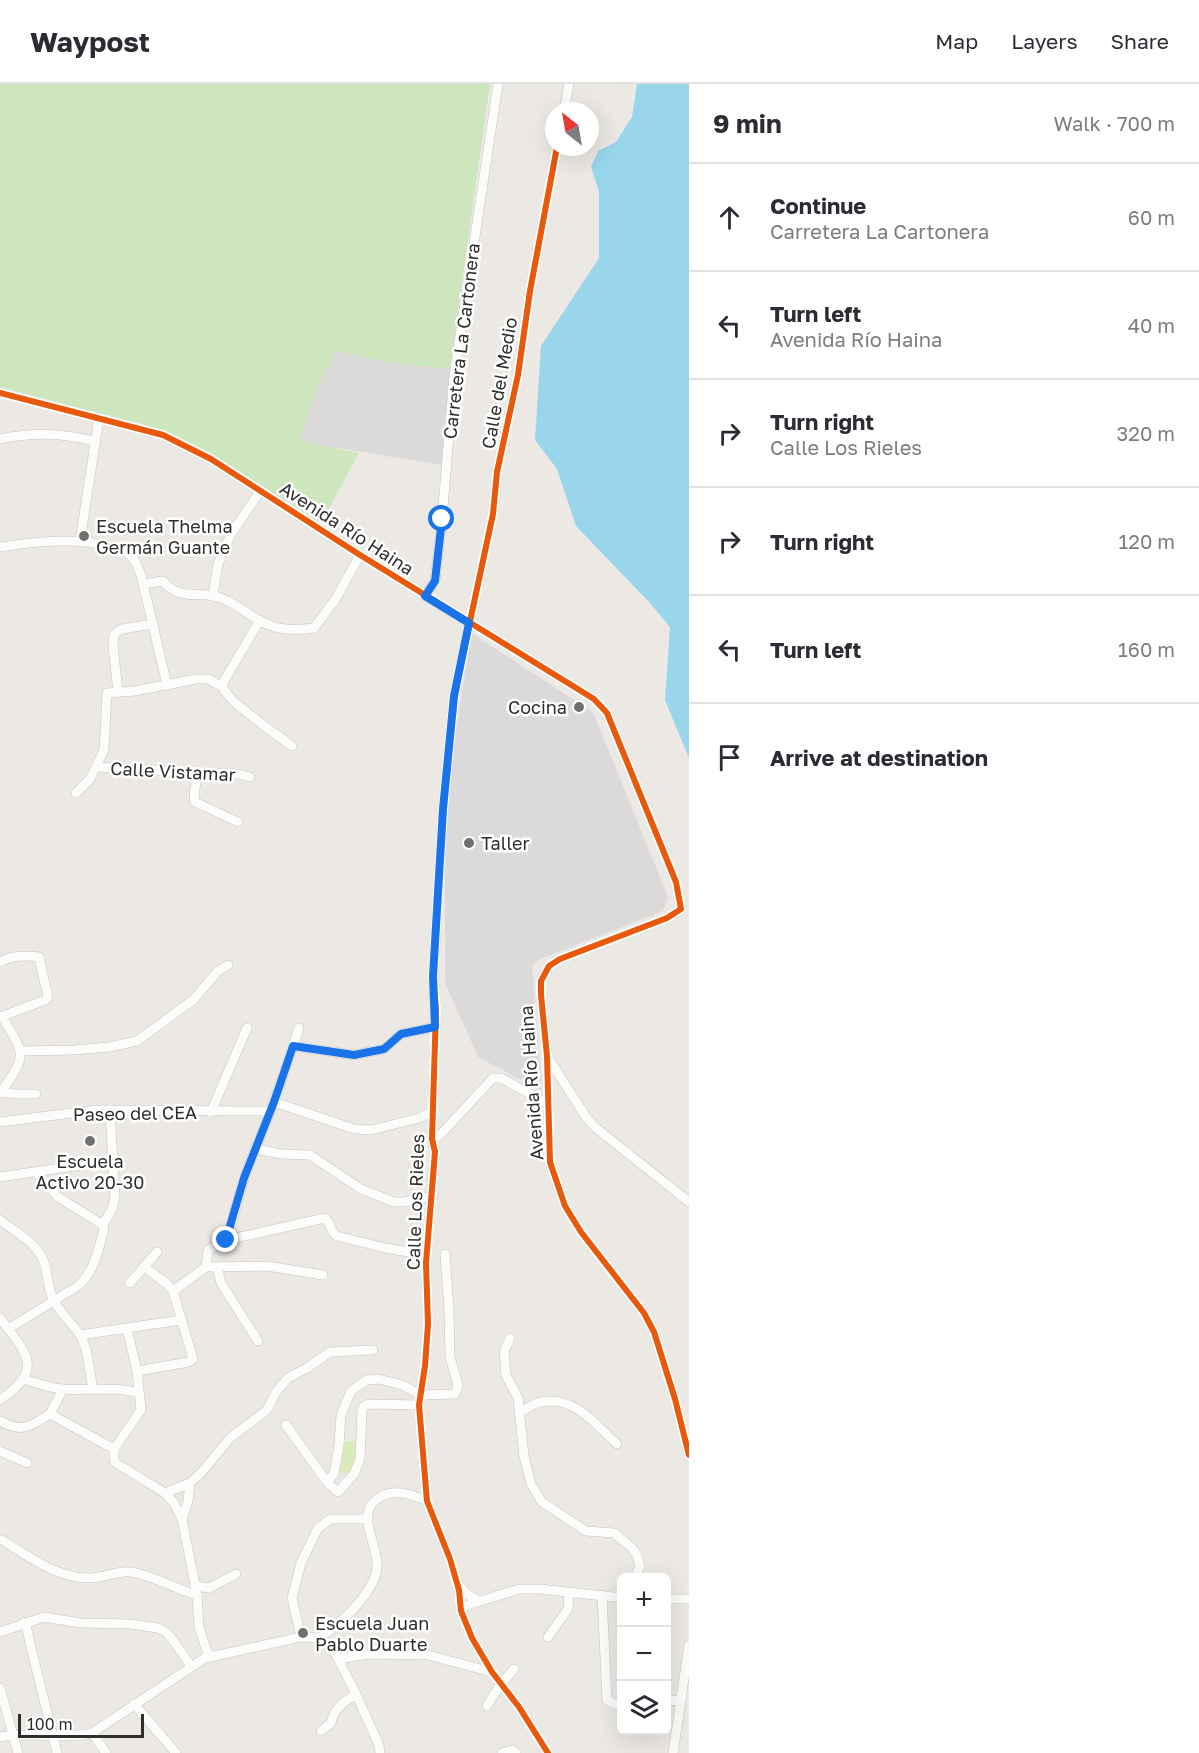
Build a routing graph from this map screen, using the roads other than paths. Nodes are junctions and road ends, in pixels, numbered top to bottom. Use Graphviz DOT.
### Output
graph roads {
  1 [pos="498,84"];
  2 [pos="569,84"];
  3 [pos="566,102"];
  4 [pos="555,156"];
  5 [pos="0,393"];
  6 [pos="99,418"];
  7 [pos="0,438"];
  8 [pos="94,441"];
  9 [pos="261,490"];
  10 [pos="80,541"];
  11 [pos="0,546"];
  12 [pos="360,555"];
  13 [pos="143,584"];
  14 [pos="213,596"];
  15 [pos="425,596"];
  16 [pos="260,620"];
  17 [pos="469,623"];
  18 [pos="153,624"];
  19 [pos="167,684"];
  20 [pos="221,686"];
  21 [pos="118,692"];
  22 [pos="292,746"];
  23 [pos="96,766"];
  24 [pos="197,775"];
  25 [pos="250,777"];
  26 [pos="76,793"];
  27 [pos="238,822"];
  28 [pos="0,962"];
  29 [pos="228,966"];
  30 [pos="1,1017"];
  31 [pos="435,1027"];
  32 [pos="247,1028"];
  33 [pos="299,1028"];
  34 [pos="293,1046"];
  35 [pos="21,1051"];
  36 [pos="548,1056"];
  37 [pos="1,1093"];
  38 [pos="36,1094"];
  39 [pos="548,1104"];
  40 [pos="272,1106"];
  41 [pos="111,1110"];
  42 [pos="433,1111"];
  43 [pos="211,1112"];
  44 [pos="0,1122"];
  45 [pos="432,1139"];
  46 [pos="256,1149"];
  47 [pos="94,1163"];
  48 [pos="37,1173"];
  49 [pos="0,1177"];
  50 [pos="433,1196"];
  51 [pos="689,1202"];
  52 [pos="0,1220"];
  53 [pos="103,1225"];
  54 [pos="226,1240"];
  55 [pos="157,1252"];
  56 [pos="445,1254"];
  57 [pos="427,1255"];
  58 [pos="144,1267"];
  59 [pos="206,1267"];
  60 [pos="217,1267"];
  61 [pos="323,1275"];
  62 [pos="130,1283"];
  63 [pos="173,1291"];
  64 [pos="54,1301"];
  65 [pos="0,1320"];
  66 [pos="181,1320"];
  67 [pos="8,1329"];
  68 [pos="127,1329"];
  69 [pos="80,1335"];
  70 [pos="510,1338"];
  71 [pos="258,1341"];
  72 [pos="373,1350"];
  73 [pos="137,1371"];
  74 [pos="24,1379"];
  75 [pos="63,1389"];
  76 [pos="93,1389"];
  77 [pos="139,1393"];
  78 [pos="0,1400"];
  79 [pos="420,1400"];
  80 [pos="520,1412"];
  81 [pos="50,1414"];
  82 [pos="0,1421"];
  83 [pos="286,1425"];
  84 [pos="617,1444"];
  85 [pos="114,1449"];
  86 [pos="0,1450"];
  87 [pos="689,1455"];
  88 [pos="27,1463"];
  89 [pos="327,1482"];
  90 [pos="190,1483"];
  91 [pos="165,1493"];
  92 [pos="427,1501"];
  93 [pos="182,1519"];
  94 [pos="367,1520"];
  95 [pos="2,1540"];
  96 [pos="637,1573"];
  97 [pos="236,1574"];
  98 [pos="457,1582"];
  99 [pos="196,1590"];
  100 [pos="570,1593"];
  101 [pos="602,1595"];
  102 [pos="617,1597"];
  103 [pos="671,1599"];
  104 [pos="689,1599"];
  105 [pos="479,1601"];
  106 [pos="461,1607"];
  107 [pos="25,1622"];
  108 [pos="0,1632"];
  109 [pos="301,1636"];
  110 [pos="548,1637"];
  111 [pos="320,1638"];
  112 [pos="689,1645"];
  113 [pos="211,1657"];
  114 [pos="338,1659"];
  115 [pos="191,1666"];
  116 [pos="514,1669"];
  117 [pos="492,1672"];
  118 [pos="501,1685"];
  119 [pos="0,1688"];
  120 [pos="356,1694"];
  121 [pos="681,1700"];
  122 [pos="671,1701"];
  123 [pos="134,1704"];
  124 [pos="617,1705"];
  125 [pos="487,1706"];
  126 [pos="321,1731"];
  127 [pos="92,1733"];
  128 [pos="12,1735"];
  129 [pos="52,1736"];
  130 [pos="0,1737"];
  131 [pos="18,1753"];
  132 [pos="57,1753"];
  133 [pos="106,1753"];
  134 [pos="176,1753"];
  135 [pos="380,1753"];
  136 [pos="502,1753"];
  137 [pos="516,1753"];
  138 [pos="548,1753"];
  139 [pos="673,1753"];
  1 -- 15 [label="street, Carretera La Cartonera"];
  2 -- 3 [label="street"];
  4 -- 17 [label="street, Calle del Medio"];
  5 -- 6 [label="street, Avenida Río Haina"];
  6 -- 8 [label="street"];
  6 -- 9 [label="street, Avenida Río Haina"];
  7 -- 8 [label="street"];
  8 -- 10 [label="street"];
  9 -- 12 [label="street, Avenida Río Haina"];
  9 -- 14 [label="street"];
  10 -- 11 [label="street"];
  10 -- 13 [label="street"];
  12 -- 15 [label="street, Avenida Río Haina"];
  12 -- 16 [label="street"];
  13 -- 14 [label="street"];
  13 -- 18 [label="street"];
  14 -- 16 [label="street"];
  15 -- 17 [label="street, Avenida Río Haina"];
  16 -- 20 [label="street"];
  17 -- 31 [label="street, Calle Los Rieles"];
  17 -- 36 [label="street, Avenida Río Haina"];
  18 -- 19 [label="street"];
  18 -- 21 [label="street"];
  19 -- 20 [label="street"];
  19 -- 21 [label="street"];
  20 -- 22 [label="street"];
  21 -- 23 [label="street"];
  23 -- 24 [label="street, Calle Vistamar"];
  23 -- 26 [label="street"];
  24 -- 25 [label="street, Calle Vistamar"];
  24 -- 27 [label="street"];
  28 -- 30 [label="street"];
  29 -- 35 [label="street"];
  30 -- 35 [label="street"];
  31 -- 34 [label="street"];
  31 -- 42 [label="street, Calle Los Rieles"];
  32 -- 43 [label="street"];
  33 -- 34 [label="street"];
  34 -- 40 [label="street"];
  35 -- 37 [label="street"];
  36 -- 39 [label="street, Avenida Río Haina"];
  36 -- 51 [label="street"];
  37 -- 38 [label="street"];
  39 -- 45 [label="street"];
  39 -- 87 [label="street, Avenida Río Haina"];
  40 -- 42 [label="street, Paseo del CEA"];
  40 -- 43 [label="street, Paseo del CEA"];
  40 -- 46 [label="street"];
  41 -- 43 [label="street, Paseo del CEA"];
  41 -- 44 [label="street, Paseo del CEA"];
  41 -- 53 [label="street"];
  42 -- 45 [label="street, Calle Los Rieles"];
  45 -- 50 [label="street, Calle Los Rieles"];
  46 -- 50 [label="street"];
  46 -- 54 [label="street"];
  47 -- 48 [label="street"];
  48 -- 49 [label="street"];
  48 -- 53 [label="street"];
  50 -- 57 [label="street, Calle Los Rieles"];
  52 -- 64 [label="street"];
  53 -- 64 [label="street"];
  54 -- 57 [label="street"];
  54 -- 59 [label="street"];
  55 -- 58 [label="street"];
  56 -- 79 [label="street"];
  57 -- 79 [label="street, Calle Los Rieles"];
  58 -- 62 [label="street"];
  58 -- 63 [label="street"];
  59 -- 60 [label="street"];
  59 -- 63 [label="street"];
  60 -- 61 [label="street"];
  60 -- 71 [label="street"];
  63 -- 66 [label="street"];
  64 -- 67 [label="street"];
  64 -- 69 [label="street"];
  65 -- 67 [label="street"];
  66 -- 68 [label="street"];
  66 -- 73 [label="street"];
  67 -- 74 [label="street"];
  68 -- 69 [label="street"];
  68 -- 73 [label="street"];
  69 -- 76 [label="street"];
  70 -- 80 [label="street"];
  72 -- 90 [label="street"];
  73 -- 77 [label="street"];
  74 -- 75 [label="street"];
  74 -- 78 [label="street"];
  75 -- 76 [label="street"];
  75 -- 81 [label="street"];
  76 -- 77 [label="street"];
  77 -- 85 [label="street"];
  79 -- 89 [label="street"];
  79 -- 89 [label="street"];
  79 -- 92 [label="street, Calle Los Rieles"];
  80 -- 84 [label="street"];
  80 -- 96 [label="street"];
  81 -- 82 [label="street"];
  81 -- 85 [label="street"];
  83 -- 89 [label="street"];
  85 -- 91 [label="street"];
  86 -- 88 [label="street"];
  90 -- 91 [label="street"];
  90 -- 93 [label="street"];
  91 -- 93 [label="street"];
  92 -- 94 [label="street"];
  92 -- 98 [label="street, Calle Los Rieles"];
  93 -- 99 [label="street"];
  94 -- 109 [label="street"];
  94 -- 111 [label="street"];
  95 -- 99 [label="street"];
  97 -- 99 [label="street"];
  98 -- 105 [label="street"];
  98 -- 106 [label="street, Calle Los Rieles"];
  99 -- 113 [label="street"];
  100 -- 101 [label="street"];
  100 -- 105 [label="street"];
  100 -- 110 [label="street"];
  101 -- 102 [label="street"];
  101 -- 124 [label="street"];
  103 -- 104 [label="street"];
  105 -- 106 [label="street"];
  106 -- 117 [label="street, Calle Los Rieles"];
  107 -- 108 [label="street"];
  107 -- 115 [label="street"];
  107 -- 129 [label="street"];
  109 -- 111 [label="street"];
  109 -- 113 [label="street"];
  111 -- 114 [label="street"];
  112 -- 121 [label="street"];
  113 -- 115 [label="street"];
  114 -- 117 [label="street"];
  114 -- 120 [label="street"];
  115 -- 123 [label="street"];
  116 -- 118 [label="street"];
  117 -- 118 [label="street, Calle Los Rieles"];
  118 -- 125 [label="street"];
  118 -- 138 [label="street, Calle Los Rieles"];
  119 -- 128 [label="street"];
  120 -- 126 [label="street"];
  120 -- 135 [label="street"];
  121 -- 122 [label="street"];
  121 -- 139 [label="street"];
  123 -- 127 [label="street"];
  123 -- 134 [label="street"];
  127 -- 129 [label="street"];
  127 -- 133 [label="street"];
  128 -- 129 [label="street"];
  128 -- 130 [label="street"];
  128 -- 131 [label="street"];
  129 -- 132 [label="street"];
  136 -- 137 [label="street"];
}
